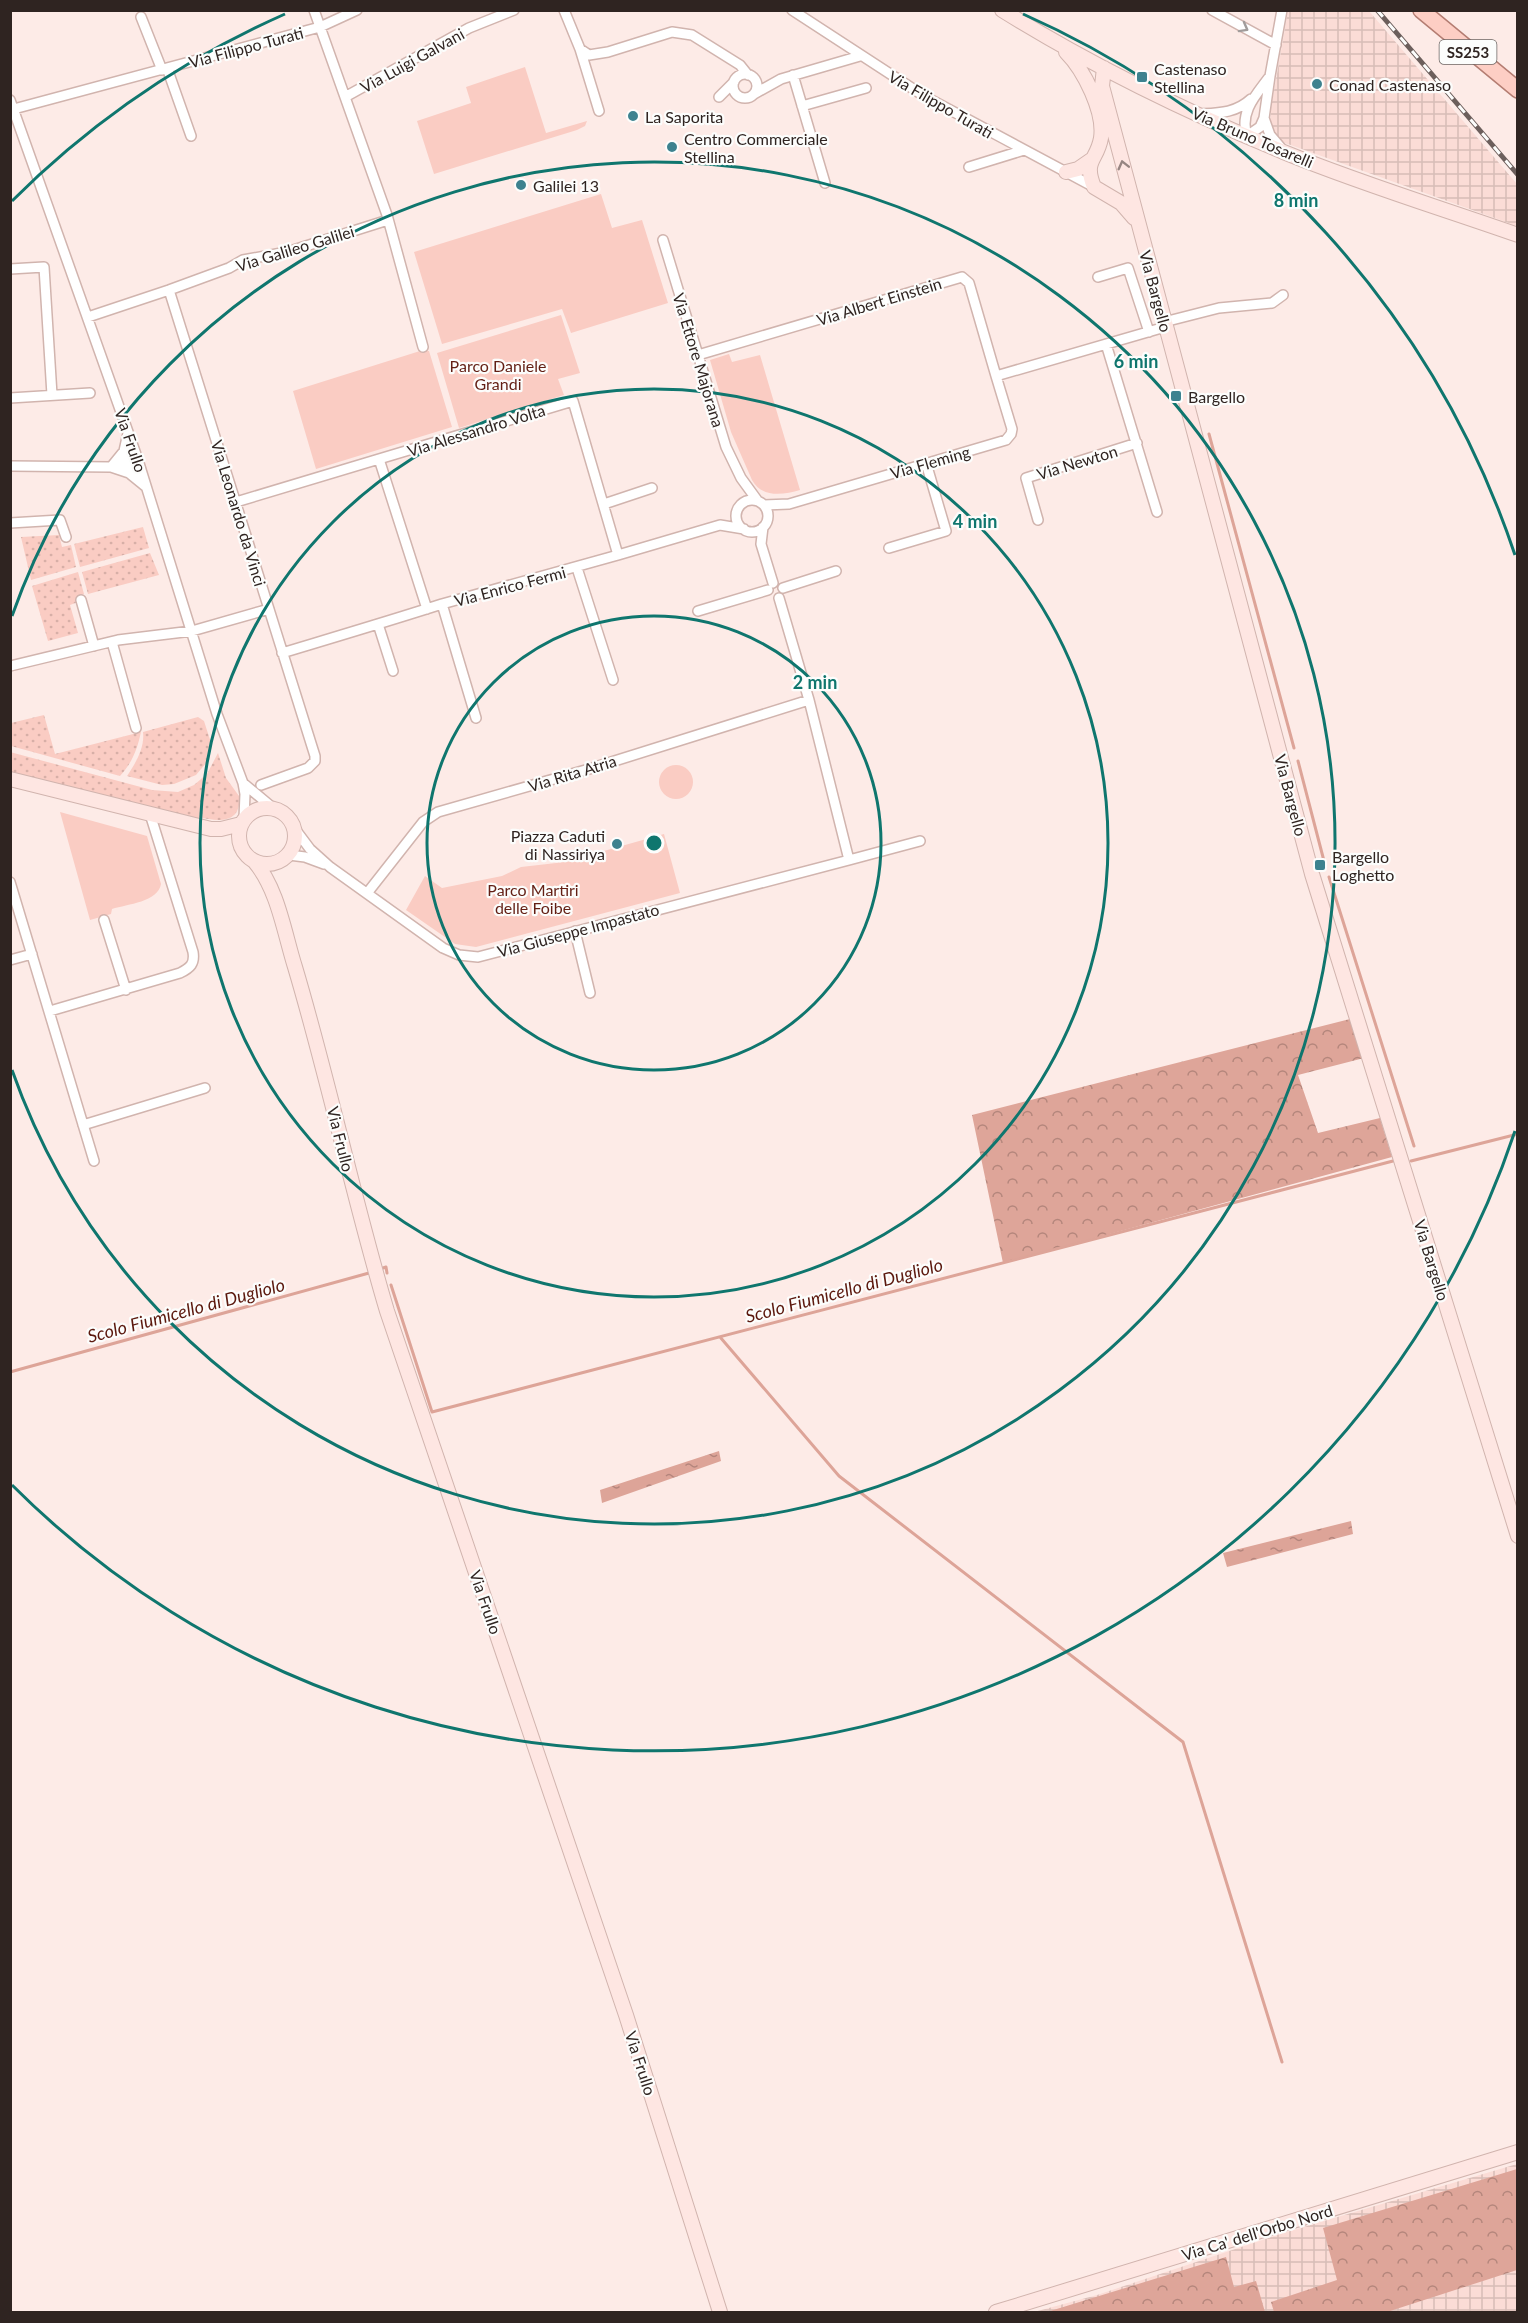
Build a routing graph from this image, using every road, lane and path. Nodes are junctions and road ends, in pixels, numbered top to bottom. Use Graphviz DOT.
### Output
graph roads {
  1 [pos="314,10"];
  2 [pos="357,10"];
  3 [pos="514,10"];
  4 [pos="564,10"];
  5 [pos="792,10"];
  6 [pos="1002,10"];
  7 [pos="1212,10"];
  8 [pos="1282,10"];
  9 [pos="1421,10"];
  10 [pos="141,17"];
  11 [pos="320,27"];
  12 [pos="1056,42"];
  13 [pos="1276,45"];
  14 [pos="580,50"];
  15 [pos="860,56"];
  16 [pos="728,57"];
  17 [pos="1104,68"];
  18 [pos="165,69"];
  19 [pos="793,75"];
  20 [pos="750,76"];
  21 [pos="1269,76"];
  22 [pos="781,79"];
  23 [pos="736,80"];
  24 [pos="1089,86"];
  25 [pos="866,88"];
  26 [pos="1518,90"];
  27 [pos="1257,93"];
  28 [pos="754,94"];
  29 [pos="345,97"];
  30 [pos="740,97"];
  31 [pos="12,106"];
  32 [pos="802,106"];
  33 [pos="599,111"];
  34 [pos="1196,114"];
  35 [pos="1264,118"];
  36 [pos="190,136"];
  37 [pos="1247,136"];
  38 [pos="1024,150"];
  39 [pos="1287,153"];
  40 [pos="1091,160"];
  41 [pos="969,167"];
  42 [pos="1066,172"];
  43 [pos="825,183"];
  44 [pos="1094,188"];
  45 [pos="388,220"];
  46 [pos="1137,222"];
  47 [pos="1518,235"];
  48 [pos="663,240"];
  49 [pos="10,269"];
  50 [pos="1098,277"];
  51 [pos="169,290"];
  52 [pos="1283,295"];
  53 [pos="88,317"];
  54 [pos="1165,325"];
  55 [pos="1149,332"];
  56 [pos="1106,344"];
  57 [pos="423,348"];
  58 [pos="698,355"];
  59 [pos="996,376"];
  60 [pos="90,393"];
  61 [pos="52,395"];
  62 [pos="10,398"];
  63 [pos="128,431"];
  64 [pos="1137,443"];
  65 [pos="379,459"];
  66 [pos="138,460"];
  67 [pos="926,463"];
  68 [pos="10,466"];
  69 [pos="115,466"];
  70 [pos="741,478"];
  71 [pos="652,488"];
  72 [pos="148,490"];
  73 [pos="236,502"];
  74 [pos="760,502"];
  75 [pos="604,504"];
  76 [pos="789,504"];
  77 [pos="738,510"];
  78 [pos="1157,512"];
  79 [pos="1038,520"];
  80 [pos="10,523"];
  81 [pos="765,523"];
  82 [pos="720,525"];
  83 [pos="749,530"];
  84 [pos="66,537"];
  85 [pos="761,543"];
  86 [pos="889,548"];
  87 [pos="618,555"];
  88 [pos="577,568"];
  89 [pos="836,571"];
  90 [pos="770,587"];
  91 [pos="783,588"];
  92 [pos="779,598"];
  93 [pos="81,600"];
  94 [pos="442,604"];
  95 [pos="268,609"];
  96 [pos="427,609"];
  97 [pos="698,611"];
  98 [pos="378,624"];
  99 [pos="192,631"];
  100 [pos="112,642"];
  101 [pos="94,646"];
  102 [pos="282,653"];
  103 [pos="10,666"];
  104 [pos="393,671"];
  105 [pos="613,680"];
  106 [pos="809,700"];
  107 [pos="476,718"];
  108 [pos="136,728"];
  109 [pos="13,782"];
  110 [pos="243,783"];
  111 [pos="261,785"];
  112 [pos="273,808"];
  113 [pos="150,814"];
  114 [pos="243,821"];
  115 [pos="211,829"];
  116 [pos="295,829"];
  117 [pos="920,841"];
  118 [pos="242,849"];
  119 [pos="285,858"];
  120 [pos="849,860"];
  121 [pos="254,861"];
  122 [pos="330,867"];
  123 [pos="10,882"];
  124 [pos="272,887"];
  125 [pos="368,892"];
  126 [pos="104,920"];
  127 [pos="575,931"];
  128 [pos="32,954"];
  129 [pos="10,960"];
  130 [pos="126,990"];
  131 [pos="590,993"];
  132 [pos="50,1011"];
  133 [pos="205,1088"];
  134 [pos="83,1125"];
  135 [pos="94,1161"];
  136 [pos="1518,1536"];
  137 [pos="1518,2152"];
  138 [pos="720,2313"];
  139 [pos="996,2313"];
  1 -- 11 [label="street"];
  2 -- 11 [label="street, Via Filippo Turati"];
  3 -- 29 [label="street, Via Luigi Galvani"];
  4 -- 14 [label="street"];
  5 -- 15 [label="street, Via Filippo Turati"];
  6 -- 12 [label="street, Via Bruno Tosarelli"];
  7 -- 13 [label="street, one-way"];
  8 -- 13 [label="street"];
  9 -- 26 [label="main road, SS253"];
  10 -- 18 [label="street, Via Filippo Turati"];
  11 -- 18 [label="street, Via Filippo Turati"];
  11 -- 29 [label="street"];
  12 -- 17 [label="street, Via Bruno Tosarelli"];
  12 -- 24 [label="street"];
  13 -- 21 [label="street"];
  14 -- 16 [label="street"];
  14 -- 33 [label="street"];
  15 -- 19 [label="street"];
  15 -- 38 [label="street, Via Filippo Turati"];
  16 -- 20 [label="street"];
  16 -- 23 [label="street"];
  17 -- 24 [label="street"];
  17 -- 34 [label="street, Via Bruno Tosarelli"];
  46 -- 17 [label="street, Via Bargello, one-way"];
  18 -- 31 [label="street, Via Filippo Turati"];
  18 -- 36 [label="street, Via Filippo Turati"];
  19 -- 22 [label="street"];
  19 -- 32 [label="street"];
  20 -- 22 [label="street"];
  20 -- 23 [label="street"];
  20 -- 28 [label="street"];
  21 -- 27 [label="street"];
  21 -- 35 [label="street"];
  22 -- 28 [label="street"];
  23 -- 30 [label="street"];
  23 -- 30 [label="street"];
  24 -- 40 [label="street"];
  25 -- 32 [label="street, Via Filippo Turati"];
  27 -- 34 [label="street"];
  27 -- 37 [label="street"];
  28 -- 30 [label="street"];
  29 -- 45 [label="street"];
  31 -- 53 [label="street, Via Frullo"];
  32 -- 43 [label="street"];
  34 -- 37 [label="street, Via Bruno Tosarelli"];
  35 -- 37 [label="street"];
  35 -- 39 [label="street"];
  37 -- 39 [label="street, Via Bruno Tosarelli"];
  38 -- 41 [label="street, Via Filippo Turati"];
  38 -- 42 [label="street, Via Filippo Turati"];
  39 -- 47 [label="street, Via Bruno Tosarelli"];
  40 -- 42 [label="street"];
  40 -- 44 [label="street"];
  42 -- 44 [label="street, Via Filippo Turati"];
  44 -- 46 [label="street, Via Filippo Turati"];
  45 -- 51 [label="street, Via Galileo Galilei"];
  45 -- 57 [label="street"];
  46 -- 54 [label="street, Via Bargello"];
  48 -- 58 [label="street, Via Ettore Majorana"];
  49 -- 61 [label="street"];
  50 -- 55 [label="street, Via Bargello"];
  51 -- 53 [label="street"];
  51 -- 73 [label="street, Via Leonardo da Vinci"];
  52 -- 54 [label="street"];
  53 -- 63 [label="street, Via Frullo"];
  54 -- 55 [label="street"];
  54 -- 136 [label="street, Via Bargello"];
  55 -- 56 [label="street"];
  56 -- 59 [label="street"];
  56 -- 64 [label="street, Via Newton"];
  58 -- 59 [label="street, Via Albert Einstein"];
  58 -- 70 [label="street, Via Ettore Majorana"];
  59 -- 67 [label="street, Via Fleming"];
  60 -- 61 [label="street"];
  61 -- 62 [label="street"];
  63 -- 66 [label="street, Via Frullo"];
  63 -- 69 [label="street"];
  64 -- 78 [label="street, Via Newton"];
  64 -- 79 [label="street, Via Newton"];
  65 -- 73 [label="street, Via Alessandro Volta"];
  65 -- 75 [label="street, Via Alessandro Volta"];
  65 -- 96 [label="street"];
  66 -- 69 [label="street"];
  66 -- 72 [label="street, Via Frullo"];
  67 -- 76 [label="street, Via Fleming"];
  67 -- 86 [label="street"];
  68 -- 69 [label="street"];
  69 -- 72 [label="street"];
  70 -- 74 [label="street, Via Ettore Majorana"];
  70 -- 77 [label="street, Via Ettore Majorana"];
  71 -- 75 [label="street"];
  72 -- 99 [label="street, Via Frullo"];
  73 -- 95 [label="street, Via Leonardo da Vinci"];
  74 -- 76 [label="street, Via Fleming"];
  74 -- 77 [label="street"];
  74 -- 81 [label="street"];
  75 -- 87 [label="street"];
  76 -- 81 [label="street, Via Fleming"];
  77 -- 82 [label="street, Via Enrico Fermi"];
  77 -- 83 [label="street"];
  80 -- 84 [label="street"];
  81 -- 83 [label="street"];
  81 -- 85 [label="street"];
  82 -- 83 [label="street, Via Enrico Fermi"];
  82 -- 87 [label="street, Via Enrico Fermi"];
  83 -- 85 [label="street"];
  85 -- 90 [label="street"];
  87 -- 88 [label="street, Via Enrico Fermi"];
  88 -- 94 [label="street, Via Enrico Fermi"];
  88 -- 105 [label="street, Via Enrico Fermi"];
  89 -- 91 [label="street"];
  90 -- 91 [label="street"];
  90 -- 92 [label="street"];
  90 -- 97 [label="street"];
  91 -- 92 [label="street"];
  92 -- 106 [label="street"];
  93 -- 101 [label="street"];
  94 -- 96 [label="street, Via Enrico Fermi"];
  94 -- 107 [label="street, Via Enrico Fermi"];
  95 -- 99 [label="street"];
  95 -- 102 [label="street, Via Leonardo da Vinci"];
  96 -- 98 [label="street, Via Enrico Fermi"];
  98 -- 102 [label="street, Via Enrico Fermi"];
  98 -- 104 [label="street"];
  99 -- 100 [label="street"];
  99 -- 110 [label="street, Via Frullo"];
  100 -- 101 [label="street"];
  100 -- 108 [label="street"];
  101 -- 103 [label="street"];
  102 -- 111 [label="street, Via Leonardo da Vinci"];
  106 -- 120 [label="street"];
  106 -- 125 [label="street, Via Rita Atria"];
  109 -- 113 [label="street"];
  110 -- 112 [label="street"];
  110 -- 114 [label="street"];
  112 -- 114 [label="street"];
  112 -- 116 [label="street"];
  113 -- 115 [label="street"];
  113 -- 130 [label="street"];
  114 -- 115 [label="street"];
  114 -- 118 [label="street"];
  115 -- 118 [label="street"];
  116 -- 119 [label="street"];
  116 -- 122 [label="street, Via Giuseppe Impastato"];
  117 -- 120 [label="street, Via Giuseppe Impastato"];
  118 -- 121 [label="street"];
  119 -- 121 [label="street"];
  119 -- 122 [label="street, Via Giuseppe Impastato"];
  119 -- 124 [label="street"];
  120 -- 127 [label="street, Via Giuseppe Impastato"];
  121 -- 124 [label="street, Via Frullo"];
  122 -- 125 [label="street, Via Giuseppe Impastato"];
  123 -- 128 [label="street"];
  124 -- 138 [label="street, Via Frullo"];
  125 -- 127 [label="street, Via Giuseppe Impastato"];
  126 -- 130 [label="street"];
  127 -- 131 [label="street"];
  128 -- 129 [label="street"];
  128 -- 132 [label="street"];
  130 -- 132 [label="street"];
  132 -- 134 [label="street"];
  133 -- 134 [label="street"];
  134 -- 135 [label="street"];
  137 -- 139 [label="street, Via Ca' dell'Orbo Nord"];
}
